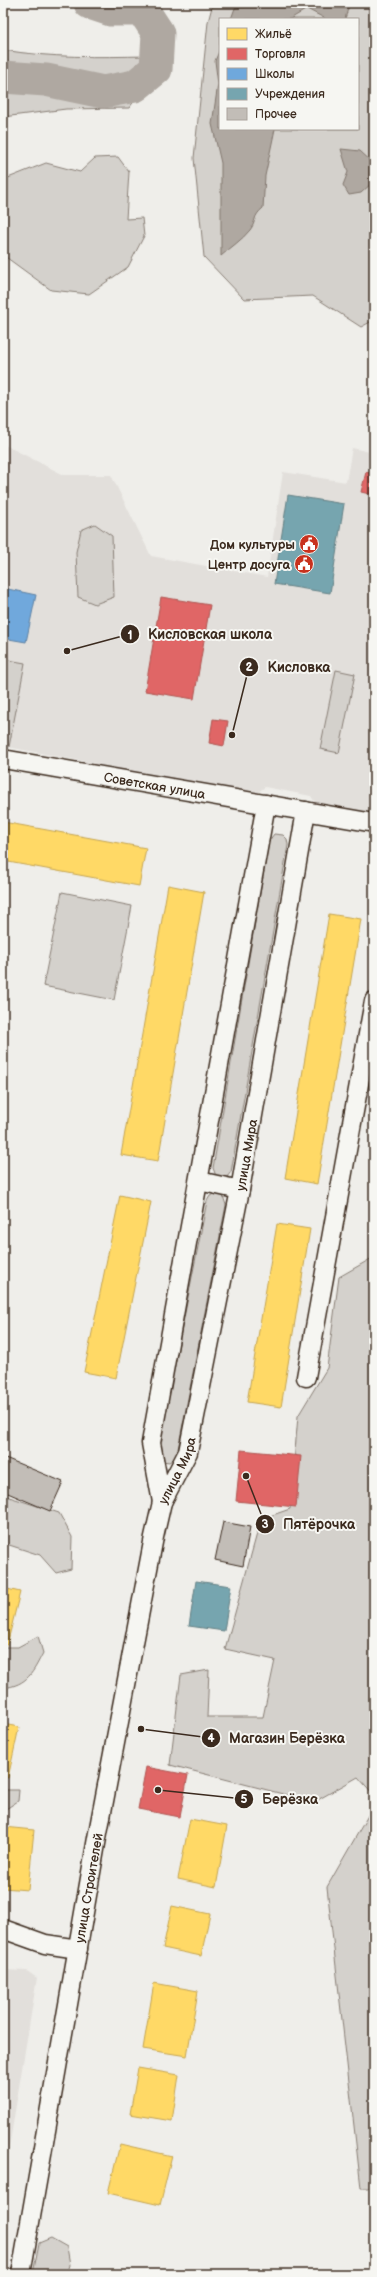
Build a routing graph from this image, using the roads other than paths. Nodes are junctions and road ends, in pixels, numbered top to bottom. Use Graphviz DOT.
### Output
graph roads {
  1 [pos="3,759"];
  2 [pos="266,804"];
  3 [pos="306,811"];
  4 [pos="374,823"];
  5 [pos="374,1000"];
  6 [pos="199,1181"];
  7 [pos="240,1190"];
  8 [pos="306,1377"];
  9 [pos="162,1502"];
  10 [pos="3,1929"];
  11 [pos="78,1949"];
  12 [pos="22,2274"];
  1 -- 2 [label="street, Советская улица"];
  2 -- 3 [label="street, Советская улица"];
  2 -- 6 [label="street, улица Мира"];
  3 -- 4 [label="street, Советская улица"];
  3 -- 7 [label="street, улица Мира"];
  5 -- 8 [label="street"];
  6 -- 7 [label="street"];
  6 -- 9 [label="street, улица Мира"];
  7 -- 9 [label="street, улица Мира"];
  9 -- 11 [label="street, улица Строителей"];
  10 -- 11 [label="street"];
  11 -- 12 [label="street, улица Строителей"];
}
